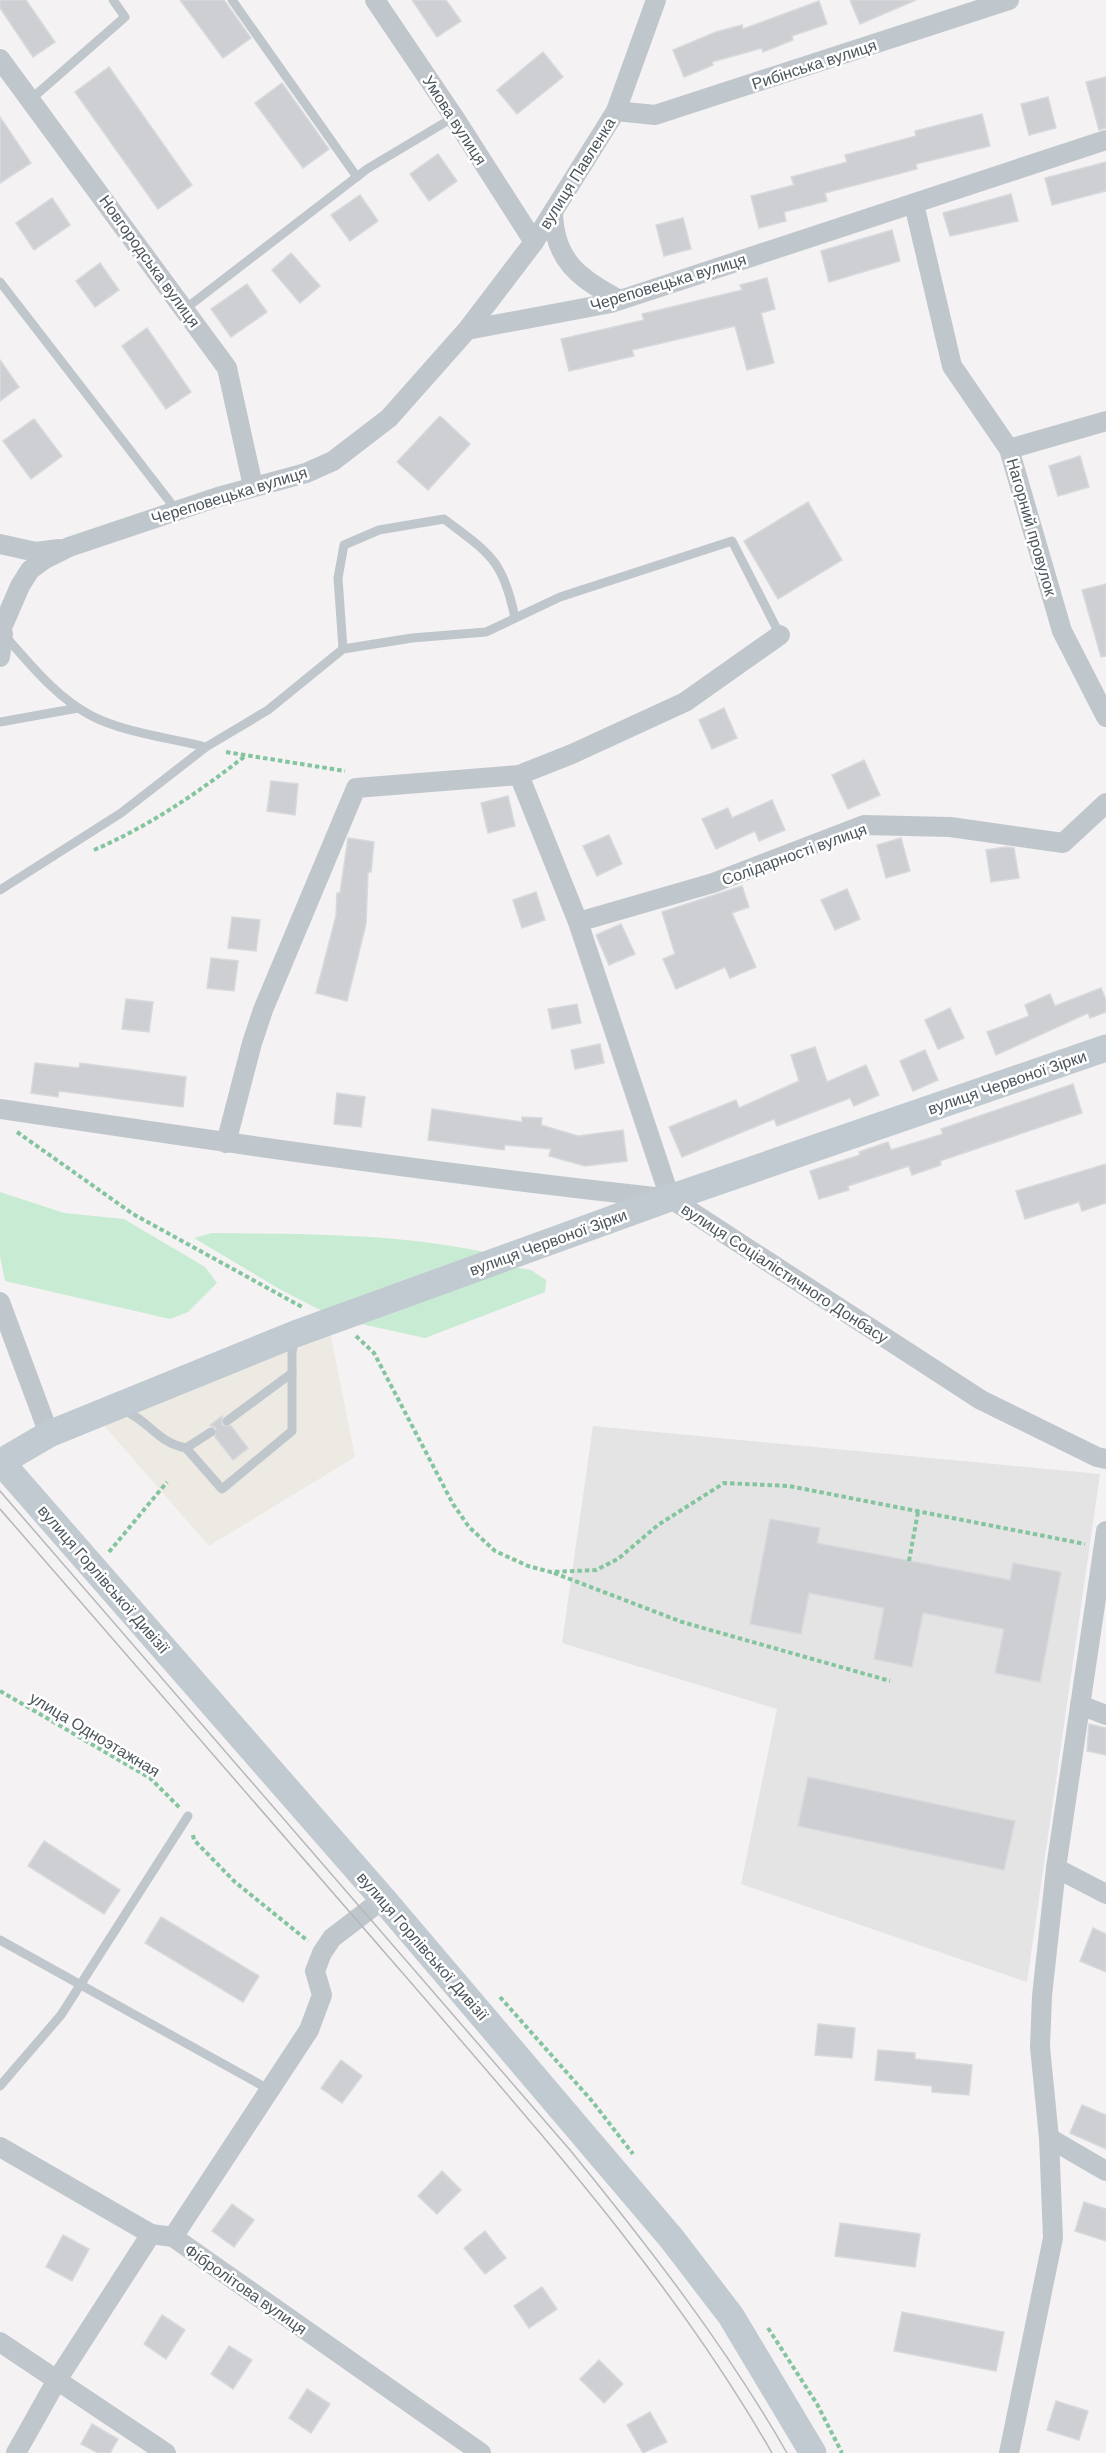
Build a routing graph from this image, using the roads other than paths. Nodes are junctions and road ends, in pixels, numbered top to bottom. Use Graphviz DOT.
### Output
graph roads {
  1 [pos="113,0"];
  2 [pos="232,0"];
  3 [pos="375,0"];
  4 [pos="656,0"];
  5 [pos="1009,0"];
  6 [pos="0,58"];
  7 [pos="30,100"];
  8 [pos="616,111"];
  9 [pos="454,117"];
  10 [pos="1106,140"];
  11 [pos="357,177"];
  12 [pos="914,204"];
  13 [pos="553,212"];
  14 [pos="534,242"];
  15 [pos="0,282"];
  16 [pos="620,300"];
  17 [pos="186,309"];
  18 [pos="467,330"];
  19 [pos="1106,421"];
  20 [pos="1010,449"];
  21 [pos="253,486"];
  22 [pos="177,511"];
  23 [pos="0,544"];
  24 [pos="69,547"];
  25 [pos="515,618"];
  26 [pos="2,632"];
  27 [pos="780,635"];
  28 [pos="343,649"];
  29 [pos="0,657"];
  30 [pos="78,708"];
  31 [pos="1106,717"];
  32 [pos="0,722"];
  33 [pos="206,747"];
  34 [pos="519,775"];
  35 [pos="1106,803"];
  36 [pos="0,890"];
  37 [pos="578,922"];
  38 [pos="1106,1048"];
  39 [pos="0,1108"];
  40 [pos="226,1143"];
  41 [pos="670,1198"];
  42 [pos="0,1302"];
  43 [pos="295,1334"];
  44 [pos="292,1373"];
  45 [pos="113,1406"];
  46 [pos="227,1421"];
  47 [pos="211,1432"];
  48 [pos="49,1434"];
  49 [pos="186,1448"];
  50 [pos="1106,1459"];
  51 [pos="1,1462"];
  52 [pos="1105,1539"];
  53 [pos="1080,1706"];
  54 [pos="1106,1714"];
  55 [pos="188,1816"];
  56 [pos="1056,1868"];
  57 [pos="1106,1894"];
  58 [pos="383,1899"];
  59 [pos="0,1940"];
  60 [pos="80,1986"];
  61 [pos="0,2086"];
  62 [pos="270,2090"];
  63 [pos="1049,2138"];
  64 [pos="0,2147"];
  65 [pos="1106,2171"];
  66 [pos="151,2234"];
  67 [pos="173,2237"];
  68 [pos="0,2342"];
  69 [pos="57,2380"];
  70 [pos="16,2453"];
  71 [pos="166,2453"];
  72 [pos="481,2453"];
  73 [pos="813,2453"];
  74 [pos="1009,2453"];
  1 -- 7 [label="lane"];
  2 -- 11 [label="lane"];
  3 -- 9 [label="street, Умова вулиця"];
  4 -- 8 [label="street, вулиця Павленка"];
  5 -- 8 [label="street, Рибінська вулиця"];
  6 -- 7 [label="street, Новгородська вулиця"];
  7 -- 17 [label="street, Новгородська вулиця"];
  8 -- 13 [label="street, вулиця Павленка"];
  9 -- 11 [label="lane"];
  9 -- 14 [label="street, Умова вулиця"];
  10 -- 12 [label="street, Череповецька вулиця"];
  11 -- 17 [label="lane"];
  12 -- 16 [label="street, Череповецька вулиця"];
  12 -- 20 [label="street, Нагорний провулок"];
  13 -- 14 [label="street, вулиця Павленка"];
  13 -- 16 [label="street"];
  14 -- 18 [label="street, вулиця Павленка"];
  15 -- 22 [label="lane"];
  16 -- 18 [label="street, Череповецька вулиця"];
  17 -- 21 [label="street, Новгородська вулиця"];
  18 -- 21 [label="street, Череповецька вулиця"];
  19 -- 20 [label="street"];
  20 -- 31 [label="street, Нагорний провулок"];
  21 -- 22 [label="street, Череповецька вулиця"];
  22 -- 24 [label="street, Череповецька вулиця"];
  23 -- 24 [label="street"];
  24 -- 26 [label="street, Череповецька вулиця"];
  25 -- 27 [label="lane"];
  25 -- 28 [label="lane"];
  25 -- 28 [label="lane"];
  26 -- 29 [label="street, Череповецька вулиця"];
  26 -- 30 [label="lane"];
  27 -- 34 [label="street"];
  28 -- 33 [label="lane"];
  30 -- 32 [label="lane"];
  30 -- 33 [label="lane"];
  33 -- 36 [label="lane"];
  34 -- 37 [label="street, вулиця Соціалістичного Донбасу"];
  34 -- 40 [label="street"];
  35 -- 37 [label="street, Солідарності вулиця"];
  37 -- 41 [label="street, вулиця Соціалістичного Донбасу"];
  38 -- 41 [label="main road, вулиця Червоної Зірки"];
  39 -- 40 [label="street"];
  40 -- 41 [label="street"];
  41 -- 43 [label="main road, вулиця Червоної Зірки"];
  41 -- 50 [label="street, вулиця Соціалістичного Донбасу"];
  42 -- 48 [label="street"];
  43 -- 44 [label="lane"];
  43 -- 45 [label="main road, вулиця Червоної Зірки"];
  44 -- 46 [label="lane"];
  44 -- 49 [label="lane"];
  45 -- 48 [label="main road, вулиця Червоної Зірки"];
  45 -- 49 [label="lane"];
  47 -- 49 [label="lane"];
  48 -- 51 [label="main road, вулиця Червоної Зірки"];
  51 -- 58 [label="main road, вулиця Горлівської Дивізії"];
  52 -- 53 [label="street"];
  53 -- 54 [label="street"];
  53 -- 56 [label="street"];
  55 -- 60 [label="lane"];
  56 -- 57 [label="street"];
  56 -- 63 [label="street"];
  58 -- 62 [label="street"];
  58 -- 73 [label="main road, вулиця Горлівської Дивізії"];
  59 -- 60 [label="lane"];
  60 -- 61 [label="lane"];
  60 -- 62 [label="lane"];
  62 -- 67 [label="street"];
  63 -- 65 [label="street"];
  63 -- 74 [label="street"];
  64 -- 66 [label="street, Фібролітова вулиця"];
  66 -- 67 [label="street, Фібролітова вулиця"];
  66 -- 69 [label="street"];
  67 -- 72 [label="street, Фібролітова вулиця"];
  68 -- 69 [label="street"];
  69 -- 70 [label="street"];
  69 -- 71 [label="street"];
}
